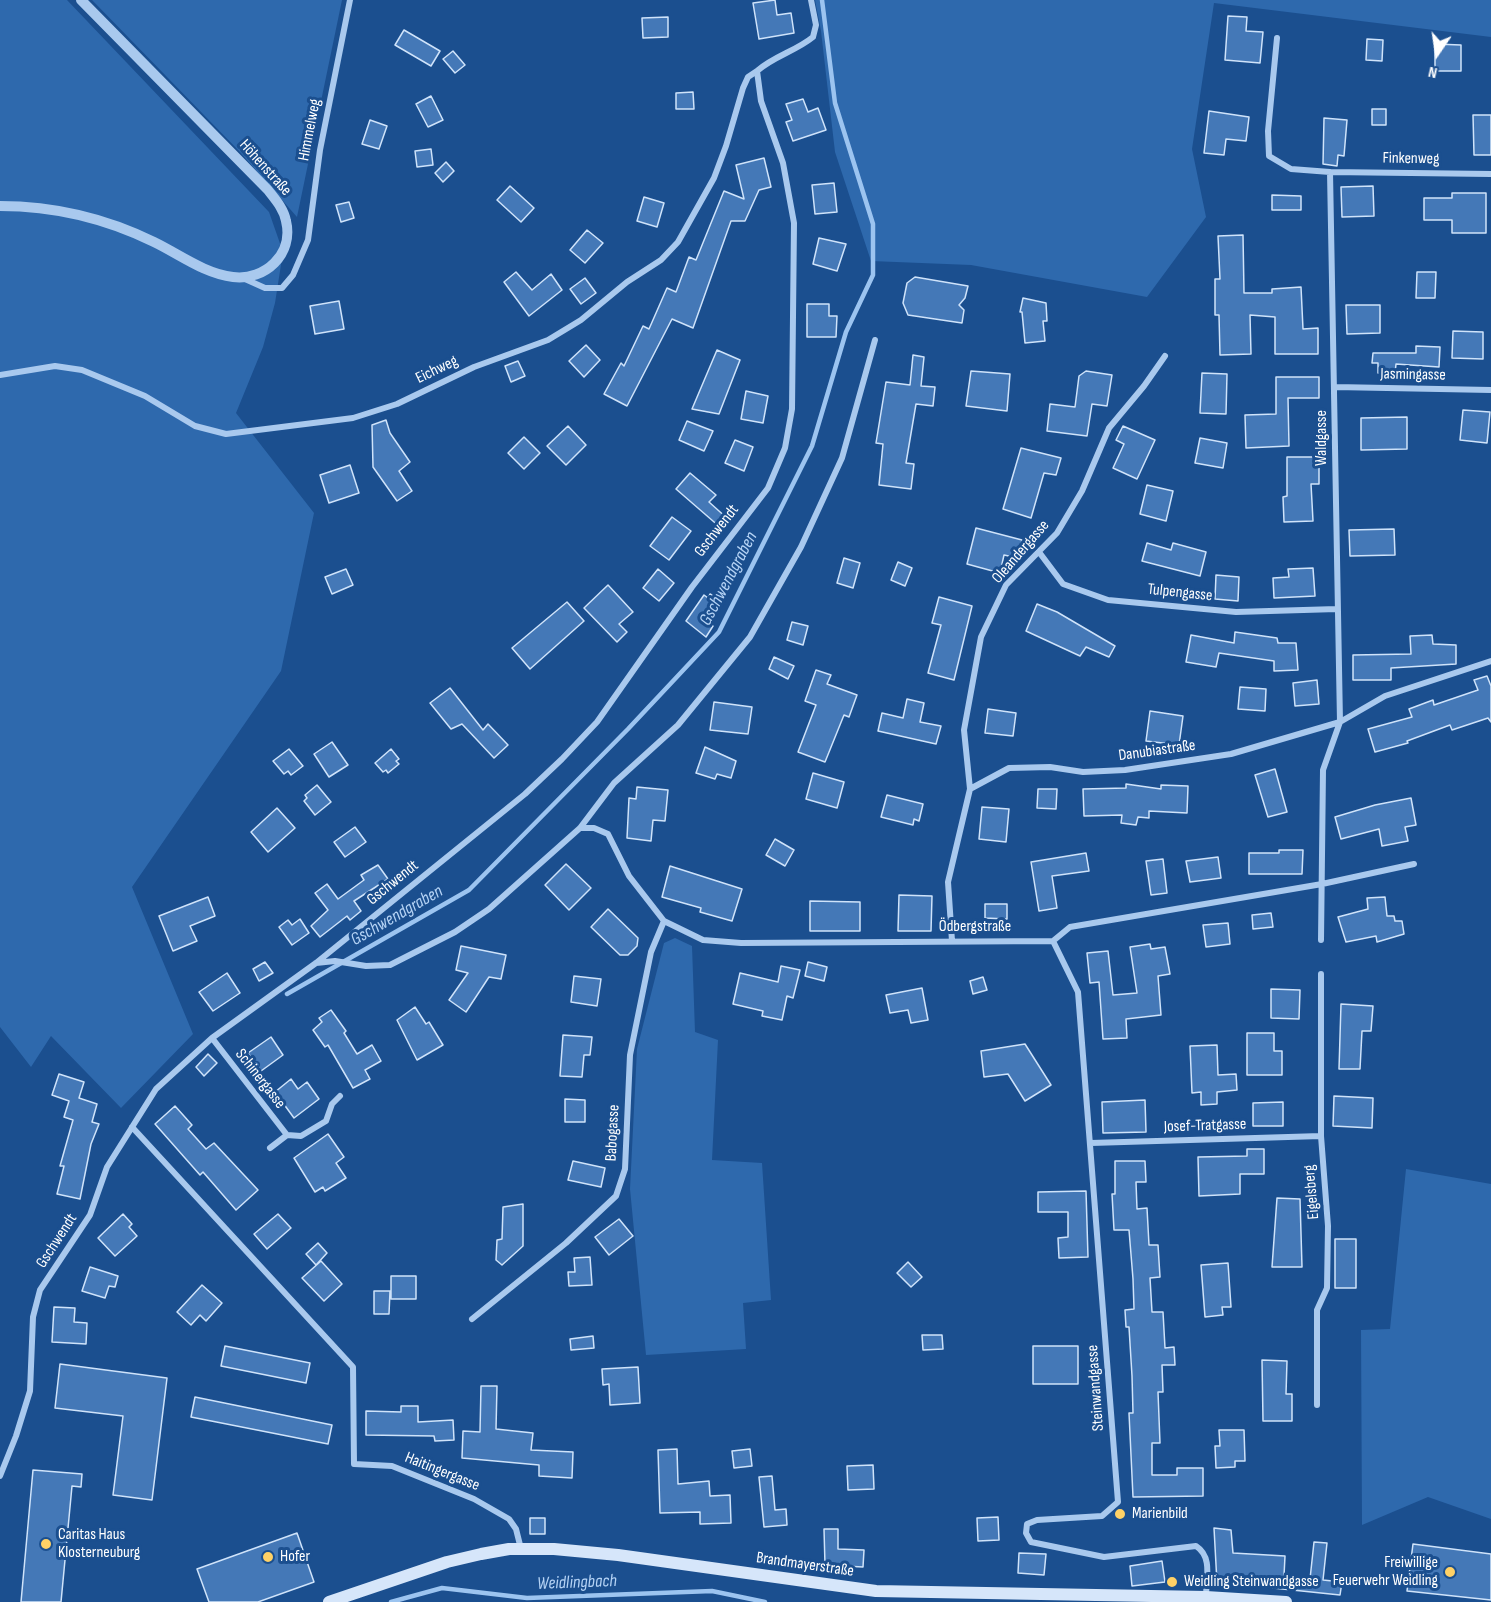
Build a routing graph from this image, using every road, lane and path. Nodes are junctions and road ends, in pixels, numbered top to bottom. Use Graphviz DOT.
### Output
graph roads {
  1 [pos="81,0"];
  2 [pos="350,0"];
  3 [pos="811,0"];
  4 [pos="1277,38"];
  5 [pos="757,71"];
  6 [pos="1330,172"];
  7 [pos="1491,174"];
  8 [pos="0,206"];
  9 [pos="241,278"];
  10 [pos="875,340"];
  11 [pos="1165,356"];
  12 [pos="0,375"];
  13 [pos="1335,387"];
  14 [pos="1491,390"];
  15 [pos="1039,552"];
  16 [pos="1337,609"];
  17 [pos="1491,661"];
  18 [pos="1340,722"];
  19 [pos="970,789"];
  20 [pos="580,828"];
  21 [pos="1414,864"];
  22 [pos="1322,885"];
  23 [pos="664,921"];
  24 [pos="1321,940"];
  25 [pos="952,941"];
  26 [pos="1053,941"];
  27 [pos="316,963"];
  28 [pos="1321,974"];
  29 [pos="212,1038"];
  30 [pos="340,1096"];
  31 [pos="132,1127"];
  32 [pos="287,1135"];
  33 [pos="1320,1136"];
  34 [pos="1091,1143"];
  35 [pos="270,1148"];
  36 [pos="472,1319"];
  37 [pos="1317,1405"];
  38 [pos="0,1476"];
  39 [pos="521,1549"];
  40 [pos="1206,1597"];
  41 [pos="329,1602"];
  42 [pos="1286,1602"];
  1 -- 9 [label="street, Höhenstraße"];
  2 -- 9 [label="street, Himmelweg"];
  3 -- 5 [label="street"];
  4 -- 6 [label="street"];
  5 -- 12 [label="street, Eichweg"];
  5 -- 27 [label="street, Gschwendt"];
  6 -- 7 [label="street, Finkenweg"];
  6 -- 13 [label="street, Waldgasse"];
  8 -- 9 [label="street"];
  10 -- 20 [label="street, Gschwendt"];
  11 -- 15 [label="street, Oleandergasse"];
  13 -- 14 [label="street, Jasmingasse"];
  13 -- 16 [label="street, Waldgasse"];
  15 -- 16 [label="street, Tulpengasse"];
  15 -- 19 [label="street, Oleandergasse"];
  16 -- 18 [label="street, Waldgasse"];
  17 -- 18 [label="street, Danubiastraße"];
  18 -- 19 [label="street, Danubiastraße"];
  18 -- 22 [label="street, Waldgasse"];
  19 -- 25 [label="street"];
  20 -- 23 [label="street, Ödbergstraße"];
  20 -- 27 [label="street, Gschwendt"];
  21 -- 22 [label="street"];
  22 -- 24 [label="street"];
  22 -- 26 [label="street"];
  23 -- 25 [label="street, Ödbergstraße"];
  23 -- 36 [label="street, Babogasse"];
  25 -- 26 [label="street, Ödbergstraße"];
  26 -- 34 [label="street, Steinwandgasse"];
  27 -- 29 [label="street, Gschwendt"];
  28 -- 33 [label="street, Eigelsberg"];
  29 -- 31 [label="street, Gschwendt"];
  29 -- 32 [label="street, Schinergasse"];
  30 -- 32 [label="street"];
  31 -- 38 [label="street, Gschwendt"];
  31 -- 39 [label="street, Haitingergasse"];
  32 -- 35 [label="street"];
  33 -- 34 [label="street, Josef-Tratgasse"];
  33 -- 37 [label="street, Eigelsberg"];
  34 -- 40 [label="street, Steinwandgasse"];
  39 -- 40 [label="main road, Brandmayerstraße"];
  39 -- 41 [label="main road, Brandmayerstraße"];
  40 -- 42 [label="main road, Brandmayerstraße"];
}
